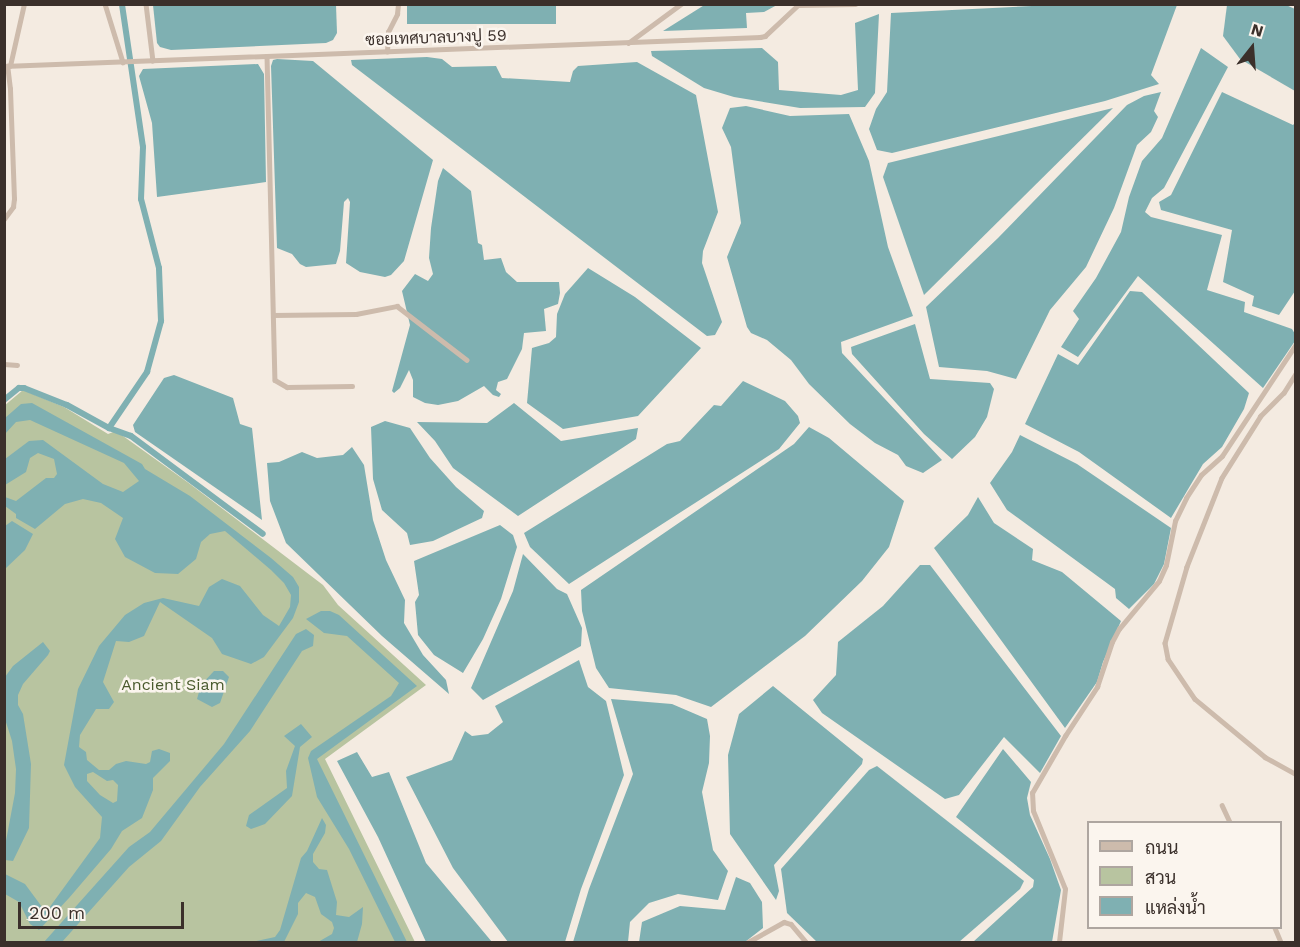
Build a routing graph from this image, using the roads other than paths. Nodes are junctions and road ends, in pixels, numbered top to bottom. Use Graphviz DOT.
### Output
graph roads {
  1 [pos="24,4"];
  2 [pos="105,4"];
  3 [pos="146,4"];
  4 [pos="398,4"];
  5 [pos="681,4"];
  6 [pos="855,4"];
  7 [pos="628,43"];
  8 [pos="387,52"];
  9 [pos="267,56"];
  10 [pos="153,61"];
  11 [pos="125,62"];
  12 [pos="7,66"];
  13 [pos="4,219"];
  14 [pos="273,315"];
  15 [pos="1296,344"];
  16 [pos="467,360"];
  17 [pos="4,364"];
  18 [pos="17,365"];
  19 [pos="1296,374"];
  20 [pos="352,386"];
  21 [pos="1296,774"];
  22 [pos="1222,805"];
  23 [pos="1230,821"];
  24 [pos="748,942"];
  25 [pos="806,942"];
  26 [pos="1059,942"];
  1 -- 12 [label="street"];
  2 -- 11 [label="street"];
  3 -- 10 [label="street"];
  4 -- 8 [label="street"];
  5 -- 7 [label="street"];
  6 -- 7 [label="street, ซอยเทศบาลบางปู 59"];
  7 -- 8 [label="street, ซอยเทศบาลบางปู 59"];
  8 -- 9 [label="street, ซอยเทศบาลบางปู 59"];
  9 -- 10 [label="street, ซอยเทศบาลบางปู 59"];
  9 -- 14 [label="street"];
  10 -- 11 [label="street, ซอยเทศบาลบางปู 59"];
  11 -- 12 [label="street, ซอยเทศบาลบางปู 59"];
  12 -- 13 [label="street"];
  14 -- 16 [label="street"];
  14 -- 20 [label="street"];
  15 -- 26 [label="street"];
  17 -- 18 [label="street"];
  19 -- 21 [label="street"];
  22 -- 23 [label="street"];
  24 -- 25 [label="street"];
}
